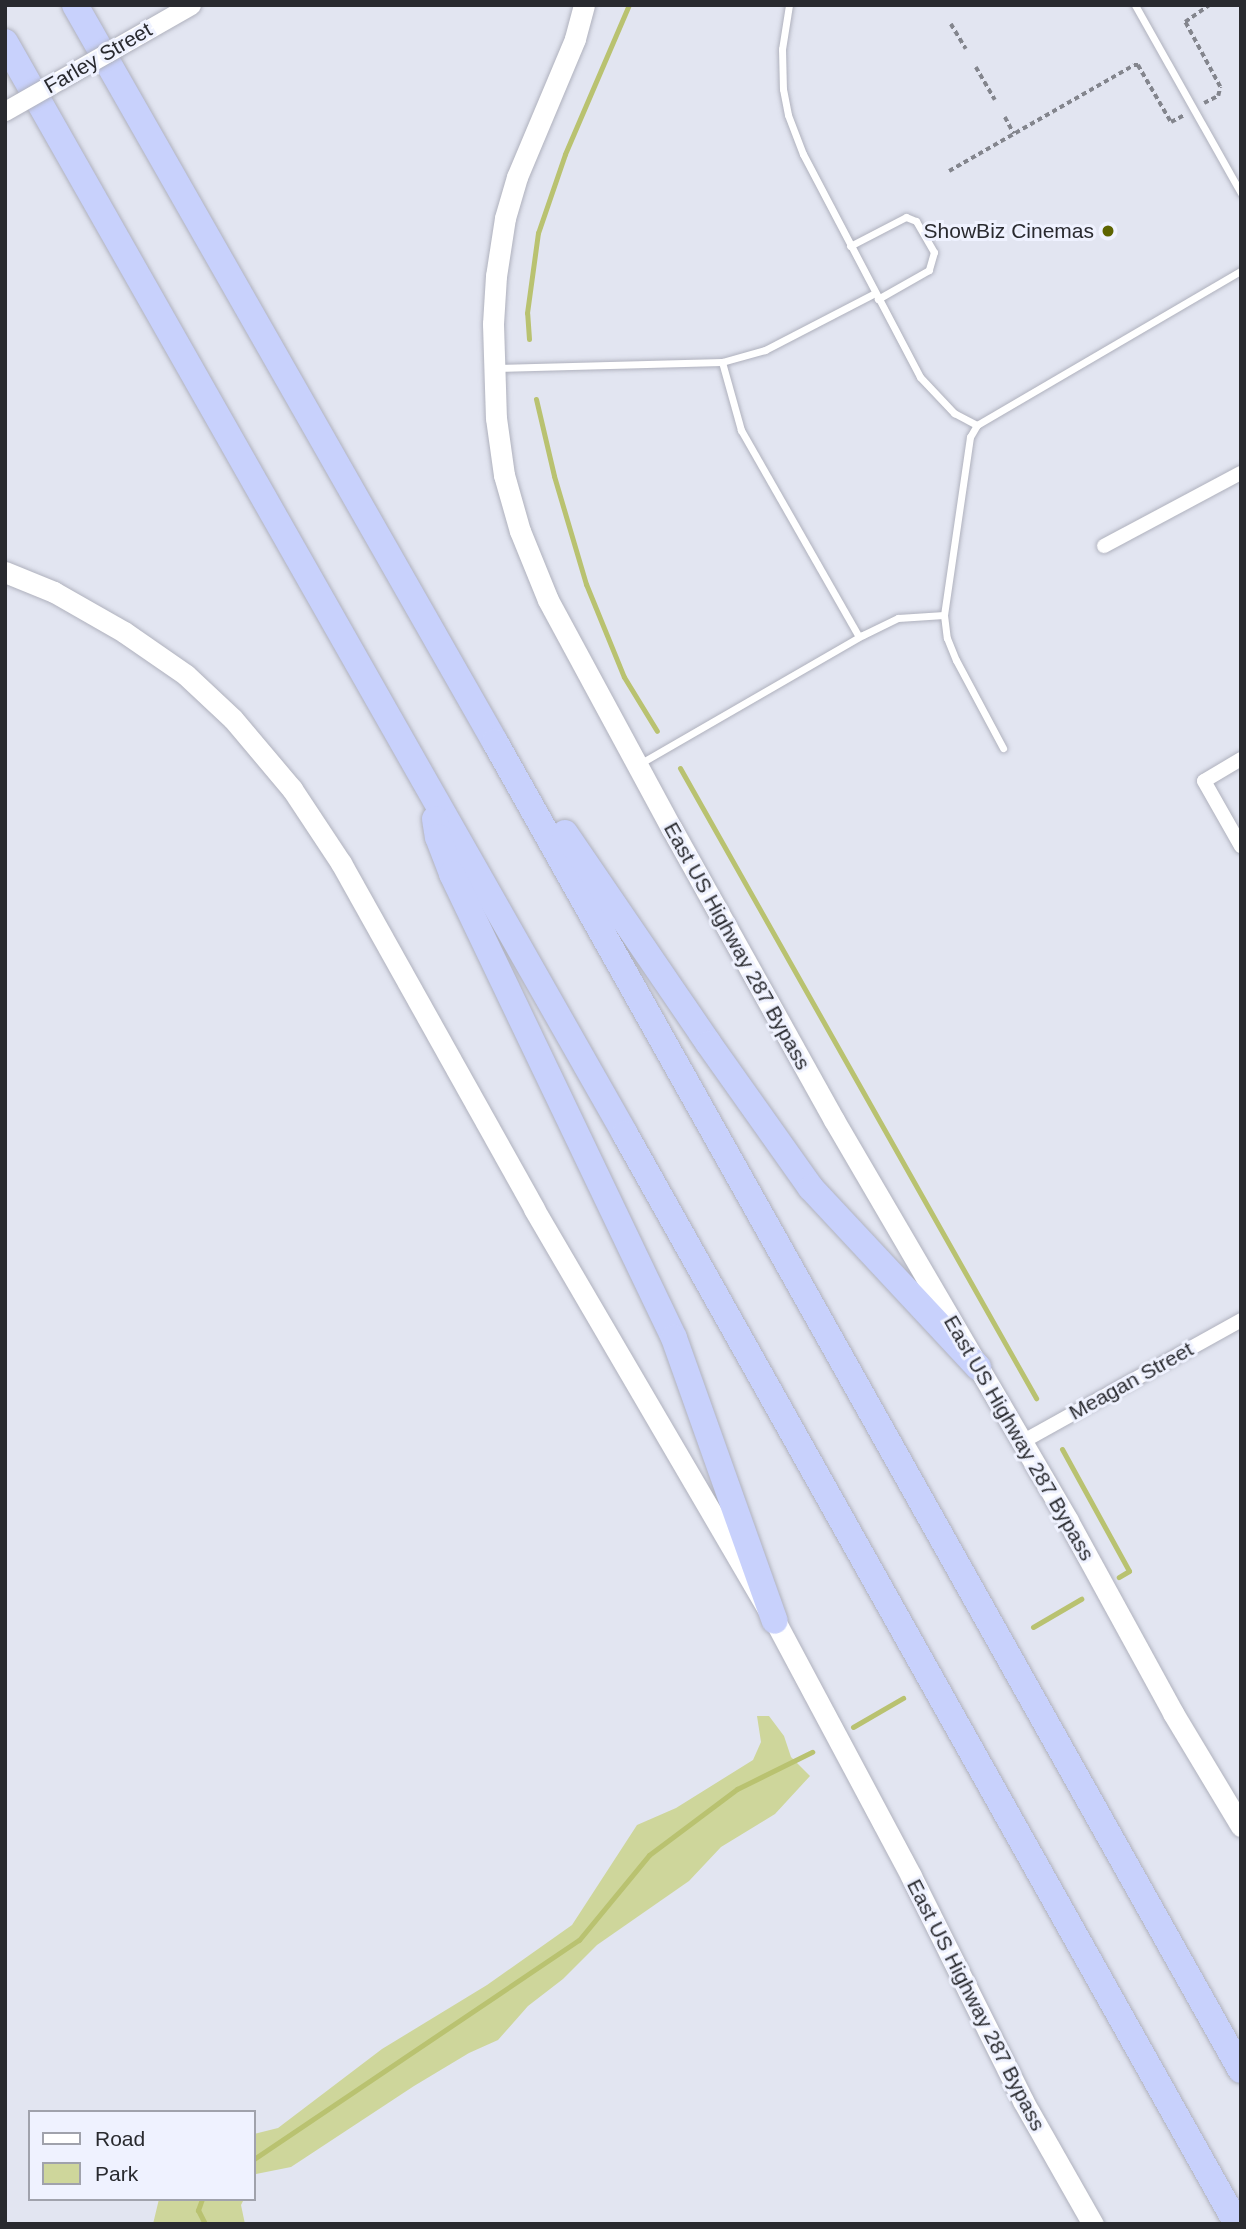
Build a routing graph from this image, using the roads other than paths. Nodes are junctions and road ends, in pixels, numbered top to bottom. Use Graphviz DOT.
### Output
graph roads {
  1 [pos="75,5"];
  2 [pos="191,5"];
  3 [pos="584,5"];
  4 [pos="789,5"];
  5 [pos="1135,5"];
  6 [pos="5,42"];
  7 [pos="5,110"];
  8 [pos="1241,194"];
  9 [pos="850,246"];
  10 [pos="1241,271"];
  11 [pos="876,296"];
  12 [pos="722,362"];
  13 [pos="493,368"];
  14 [pos="977,425"];
  15 [pos="1241,473"];
  16 [pos="1104,546"];
  17 [pos="397,570"];
  18 [pos="5,572"];
  19 [pos="944,615"];
  20 [pos="859,637"];
  21 [pos="1003,748"];
  22 [pos="1241,759"];
  23 [pos="637,765"];
  24 [pos="431,793"];
  25 [pos="1241,846"];
  26 [pos="1241,1320"];
  27 [pos="978,1367"];
  28 [pos="1021,1442"];
  29 [pos="775,1621"];
  30 [pos="1241,1825"];
  31 [pos="1241,2070"];
  32 [pos="1093,2224"];
  33 [pos="1237,2224"];
  1 -- 17 [label="highway"];
  2 -- 7 [label="street, Farley Street, bridge"];
  3 -- 13 [label="main road, East US Highway 287 Bypass"];
  4 -- 9 [label="lane"];
  5 -- 8 [label="lane"];
  6 -- 24 [label="highway"];
  9 -- 11 [label="lane"];
  9 -- 11 [label="lane"];
  10 -- 14 [label="lane"];
  11 -- 12 [label="lane"];
  11 -- 14 [label="lane"];
  12 -- 13 [label="lane"];
  12 -- 20 [label="lane"];
  13 -- 23 [label="main road, East US Highway 287 Bypass"];
  14 -- 19 [label="lane"];
  15 -- 16 [label="street"];
  17 -- 27 [label="highway"];
  17 -- 31 [label="highway"];
  18 -- 29 [label="main road, East US Highway 287 Bypass"];
  19 -- 20 [label="lane"];
  19 -- 21 [label="lane"];
  20 -- 23 [label="lane"];
  22 -- 25 [label="street"];
  23 -- 27 [label="main road, East US Highway 287 Bypass"];
  24 -- 29 [label="highway"];
  24 -- 33 [label="highway"];
  26 -- 28 [label="street, Meagan Street"];
  27 -- 28 [label="main road, East US Highway 287 Bypass"];
  28 -- 30 [label="main road, East US Highway 287 Bypass"];
  29 -- 32 [label="main road, East US Highway 287 Bypass"];
}
